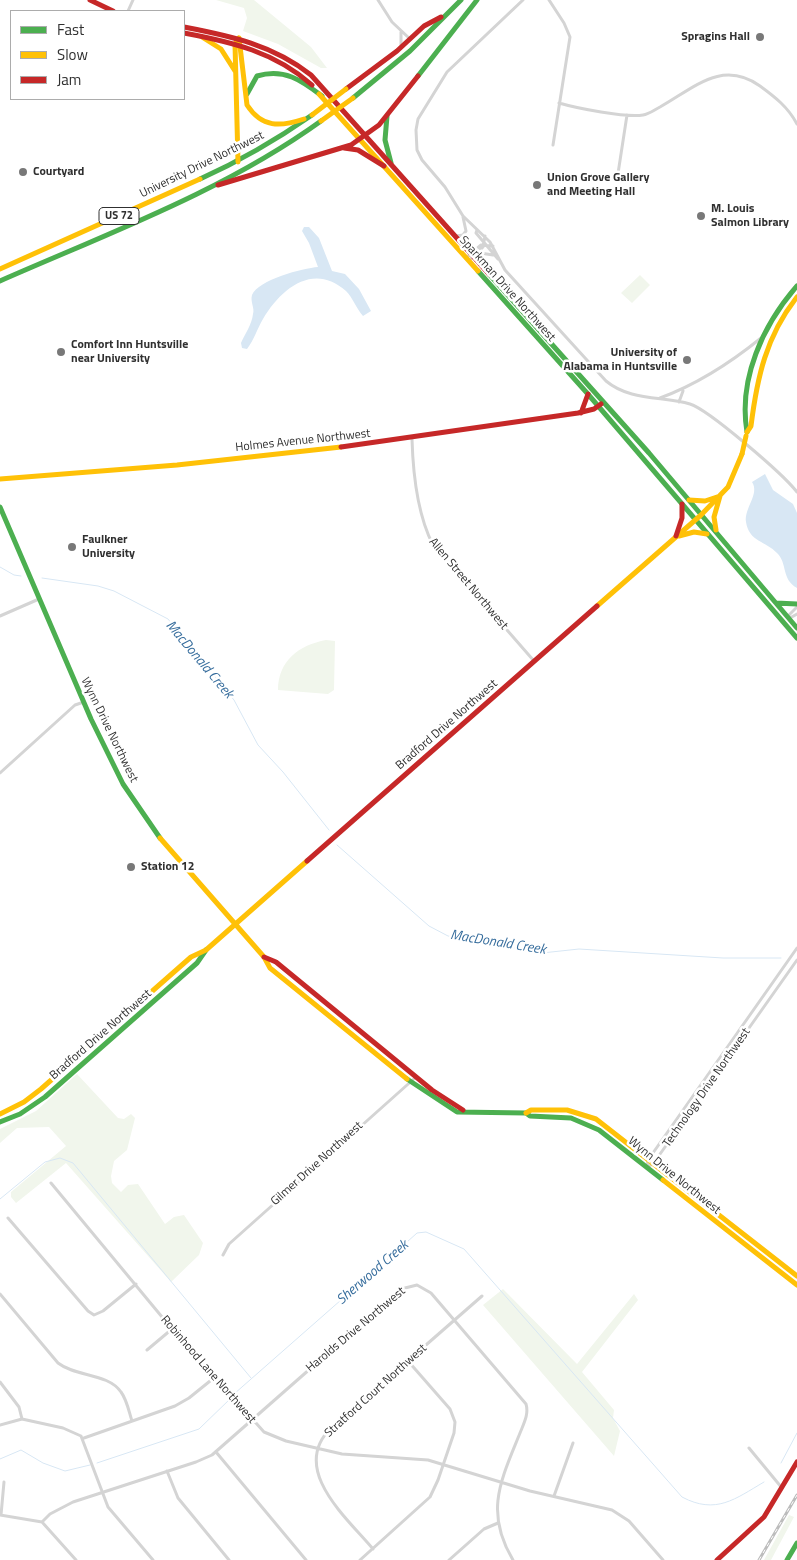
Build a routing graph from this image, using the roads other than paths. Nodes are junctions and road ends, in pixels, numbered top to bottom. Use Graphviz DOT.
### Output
graph roads {
  1 [pos="90,0"];
  2 [pos="378,0"];
  3 [pos="461,0"];
  4 [pos="477,0"];
  5 [pos="523,0"];
  6 [pos="549,0"];
  7 [pos="111,10"];
  8 [pos="444,15"];
  9 [pos="185,27"];
  10 [pos="401,32"];
  11 [pos="185,34"];
  12 [pos="202,37"];
  13 [pos="239,38"];
  14 [pos="410,39"];
  15 [pos="235,44"];
  16 [pos="241,45"];
  17 [pos="399,49"];
  18 [pos="235,71"];
  19 [pos="378,79"];
  20 [pos="247,95"];
  21 [pos="322,96"];
  22 [pos="559,103"];
  23 [pos="388,113"];
  24 [pos="312,115"];
  25 [pos="627,115"];
  26 [pos="797,124"];
  27 [pos="364,134"];
  28 [pos="359,138"];
  29 [pos="553,145"];
  30 [pos="343,148"];
  31 [pos="238,162"];
  32 [pos="391,163"];
  33 [pos="384,166"];
  34 [pos="616,180"];
  35 [pos="212,187"];
  36 [pos="463,216"];
  37 [pos="477,230"];
  38 [pos="456,236"];
  39 [pos="485,236"];
  40 [pos="484,244"];
  41 [pos="493,246"];
  42 [pos="475,254"];
  43 [pos="493,256"];
  44 [pos="498,259"];
  45 [pos="468,260"];
  46 [pos="0,269"];
  47 [pos="0,281"];
  48 [pos="797,286"];
  49 [pos="797,297"];
  50 [pos="761,338"];
  51 [pos="683,390"];
  52 [pos="588,394"];
  53 [pos="660,399"];
  54 [pos="603,402"];
  55 [pos="679,402"];
  56 [pos="598,406"];
  57 [pos="581,413"];
  58 [pos="747,434"];
  59 [pos="412,439"];
  60 [pos="0,479"];
  61 [pos="797,492"];
  62 [pos="720,496"];
  63 [pos="689,500"];
  64 [pos="682,504"];
  65 [pos="0,507"];
  66 [pos="702,515"];
  67 [pos="696,519"];
  68 [pos="716,530"];
  69 [pos="708,535"];
  70 [pos="676,537"];
  71 [pos="39,599"];
  72 [pos="776,603"];
  73 [pos="797,606"];
  74 [pos="797,614"];
  75 [pos="0,616"];
  76 [pos="789,618"];
  77 [pos="783,622"];
  78 [pos="797,628"];
  79 [pos="797,638"];
  80 [pos="534,661"];
  81 [pos="84,702"];
  82 [pos="0,773"];
  83 [pos="235,925"];
  84 [pos="797,948"];
  85 [pos="206,950"];
  86 [pos="264,957"];
  87 [pos="797,960"];
  88 [pos="416,1077"];
  89 [pos="410,1082"];
  90 [pos="463,1110"];
  91 [pos="0,1114"];
  92 [pos="0,1122"];
  93 [pos="649,1164"];
  94 [pos="51,1183"];
  95 [pos="8,1218"];
  96 [pos="222,1255"];
  97 [pos="797,1276"];
  98 [pos="136,1284"];
  99 [pos="797,1285"];
  100 [pos="0,1294"];
  101 [pos="482,1296"];
  102 [pos="454,1320"];
  103 [pos="172,1328"];
  104 [pos="147,1350"];
  105 [pos="408,1361"];
  106 [pos="215,1377"];
  107 [pos="0,1382"];
  108 [pos="22,1419"];
  109 [pos="132,1421"];
  110 [pos="252,1421"];
  111 [pos="0,1425"];
  112 [pos="83,1438"];
  113 [pos="573,1443"];
  114 [pos="748,1448"];
  115 [pos="319,1449"];
  116 [pos="216,1452"];
  117 [pos="797,1462"];
  118 [pos="443,1464"];
  119 [pos="167,1471"];
  120 [pos="4,1482"];
  121 [pos="500,1482"];
  122 [pos="782,1488"];
  123 [pos="103,1493"];
  124 [pos="554,1496"];
  125 [pos="0,1515"];
  126 [pos="42,1522"];
  127 [pos="498,1523"];
  128 [pos="797,1543"];
  129 [pos="373,1549"];
  130 [pos="76,1560"];
  131 [pos="153,1560"];
  132 [pos="229,1560"];
  133 [pos="306,1560"];
  134 [pos="360,1560"];
  135 [pos="449,1560"];
  136 [pos="514,1560"];
  137 [pos="663,1560"];
  138 [pos="717,1560"];
  139 [pos="787,1560"];
  1 -- 7 [label="main road"];
  2 -- 10 [label="street"];
  3 -- 8 [label="main road, University Drive Northwest / US 72"];
  4 -- 23 [label="main road"];
  5 -- 36 [label="street"];
  6 -- 22 [label="street"];
  8 -- 14 [label="main road, University Drive Northwest / US 72"];
  8 -- 19 [label="main road, University Drive Northwest / US 72"];
  9 -- 13 [label="main road, Sparkman Drive Northwest"];
  10 -- 14 [label="street"];
  10 -- 17 [label="street"];
  11 -- 12 [label="main road, Sparkman Drive Northwest"];
  12 -- 15 [label="main road, Sparkman Drive Northwest"];
  12 -- 18 [label="main road"];
  13 -- 15 [label="main road"];
  13 -- 16 [label="main road"];
  13 -- 27 [label="main road, Sparkman Drive Northwest"];
  14 -- 17 [label="main road, University Drive Northwest / US 72"];
  14 -- 19 [label="main road, US 72"];
  15 -- 16 [label="main road, Sparkman Drive Northwest"];
  15 -- 18 [label="main road"];
  16 -- 20 [label="main road"];
  16 -- 21 [label="main road, Sparkman Drive Northwest"];
  17 -- 24 [label="main road, University Drive Northwest / US 72, bridge"];
  18 -- 31 [label="main road"];
  19 -- 35 [label="main road, University Drive Northwest / US 72, bridge"];
  20 -- 21 [label="main road"];
  20 -- 24 [label="main road"];
  21 -- 28 [label="main road, Sparkman Drive Northwest"];
  22 -- 25 [label="street"];
  22 -- 29 [label="street"];
  23 -- 27 [label="main road"];
  23 -- 32 [label="main road"];
  24 -- 31 [label="main road, University Drive Northwest / US 72"];
  25 -- 26 [label="street"];
  25 -- 34 [label="street"];
  27 -- 28 [label="main road"];
  27 -- 32 [label="main road, Sparkman Drive Northwest"];
  28 -- 30 [label="main road"];
  28 -- 33 [label="main road, Sparkman Drive Northwest"];
  30 -- 33 [label="main road"];
  30 -- 35 [label="main road"];
  31 -- 46 [label="main road, University Drive Northwest / US 72"];
  32 -- 38 [label="main road, Sparkman Drive Northwest"];
  33 -- 45 [label="main road, Sparkman Drive Northwest"];
  35 -- 47 [label="main road, University Drive Northwest / US 72"];
  36 -- 37 [label="street"];
  36 -- 38 [label="street"];
  37 -- 39 [label="street"];
  37 -- 40 [label="street"];
  38 -- 42 [label="main road, Sparkman Drive Northwest"];
  39 -- 40 [label="street"];
  39 -- 41 [label="street"];
  40 -- 41 [label="street"];
  40 -- 42 [label="street"];
  40 -- 42 [label="street"];
  40 -- 43 [label="street"];
  41 -- 44 [label="street"];
  42 -- 43 [label="street"];
  42 -- 45 [label="street"];
  42 -- 54 [label="main road, Sparkman Drive Northwest"];
  43 -- 44 [label="street"];
  44 -- 53 [label="street"];
  45 -- 52 [label="main road, Sparkman Drive Northwest"];
  48 -- 50 [label="main road"];
  49 -- 58 [label="main road"];
  50 -- 51 [label="street"];
  50 -- 58 [label="main road"];
  51 -- 53 [label="street"];
  51 -- 55 [label="street"];
  52 -- 56 [label="main road, Sparkman Drive Northwest"];
  52 -- 57 [label="main road"];
  53 -- 55 [label="street"];
  54 -- 56 [label="main road, Holmes Avenue Northwest"];
  54 -- 63 [label="main road, Sparkman Drive Northwest"];
  55 -- 61 [label="street"];
  56 -- 57 [label="main road, Holmes Avenue Northwest"];
  56 -- 64 [label="main road, Sparkman Drive Northwest"];
  57 -- 59 [label="main road, Holmes Avenue Northwest"];
  58 -- 62 [label="main road, bridge"];
  59 -- 60 [label="main road, Holmes Avenue Northwest"];
  59 -- 80 [label="street, Allen Street Northwest"];
  62 -- 63 [label="main road"];
  62 -- 66 [label="main road"];
  62 -- 68 [label="main road"];
  63 -- 66 [label="main road, Sparkman Drive Northwest"];
  64 -- 67 [label="main road, Sparkman Drive Northwest"];
  64 -- 70 [label="main road"];
  65 -- 71 [label="main road, Wynn Drive Northwest"];
  66 -- 67 [label="main road, Bradford Drive Northwest"];
  66 -- 68 [label="main road, Sparkman Drive Northwest"];
  67 -- 69 [label="main road, Sparkman Drive Northwest"];
  67 -- 70 [label="main road, Bradford Drive Northwest"];
  68 -- 72 [label="main road, Sparkman Drive Northwest"];
  69 -- 70 [label="main road"];
  69 -- 77 [label="main road, Sparkman Drive Northwest"];
  70 -- 80 [label="main road, Bradford Drive Northwest"];
  71 -- 75 [label="street"];
  71 -- 81 [label="main road, Wynn Drive Northwest"];
  72 -- 73 [label="main road"];
  72 -- 76 [label="main road, Sparkman Drive Northwest"];
  73 -- 76 [label="street"];
  74 -- 76 [label="street"];
  76 -- 77 [label="street"];
  76 -- 78 [label="main road, Sparkman Drive Northwest"];
  77 -- 79 [label="main road, Sparkman Drive Northwest"];
  80 -- 83 [label="main road, Bradford Drive Northwest"];
  81 -- 82 [label="street"];
  81 -- 83 [label="main road, Wynn Drive Northwest"];
  83 -- 85 [label="main road, Bradford Drive Northwest"];
  83 -- 86 [label="main road, Wynn Drive Northwest"];
  84 -- 93 [label="street, Technology Drive Northwest"];
  85 -- 91 [label="main road, Bradford Drive Northwest"];
  85 -- 92 [label="main road, Bradford Drive Northwest"];
  86 -- 88 [label="main road, Wynn Drive Northwest"];
  86 -- 89 [label="main road, Wynn Drive Northwest"];
  87 -- 93 [label="street, Technology Drive Northwest"];
  88 -- 89 [label="street, Gilmer Drive Northwest"];
  88 -- 90 [label="main road, Wynn Drive Northwest"];
  89 -- 90 [label="main road, Wynn Drive Northwest"];
  89 -- 96 [label="street, Gilmer Drive Northwest"];
  90 -- 93 [label="main road, Wynn Drive Northwest"];
  93 -- 97 [label="main road, Wynn Drive Northwest"];
  93 -- 99 [label="main road, Wynn Drive Northwest"];
  94 -- 98 [label="street, Robinhood Lane Northwest"];
  95 -- 98 [label="street"];
  98 -- 103 [label="street, Robinhood Lane Northwest"];
  100 -- 109 [label="street"];
  101 -- 102 [label="street, Stratford Court Northwest"];
  102 -- 105 [label="street, Stratford Court Northwest"];
  102 -- 110 [label="street, Harolds Drive Northwest"];
  102 -- 121 [label="street, Harolds Drive Northwest"];
  103 -- 104 [label="street"];
  103 -- 106 [label="street, Robinhood Lane Northwest"];
  105 -- 115 [label="street, Stratford Court Northwest"];
  105 -- 118 [label="street"];
  106 -- 109 [label="street"];
  106 -- 110 [label="street, Robinhood Lane Northwest"];
  107 -- 108 [label="street"];
  108 -- 111 [label="street"];
  108 -- 112 [label="street"];
  109 -- 112 [label="street"];
  110 -- 115 [label="street, Robinhood Lane Northwest"];
  110 -- 116 [label="street, Harolds Drive Northwest"];
  112 -- 123 [label="street"];
  113 -- 124 [label="street"];
  114 -- 122 [label="street"];
  115 -- 118 [label="street, Robinhood Lane Northwest"];
  115 -- 129 [label="street, Stratford Court Northwest"];
  116 -- 119 [label="street, Harolds Drive Northwest"];
  116 -- 133 [label="street"];
  117 -- 122 [label="main road"];
  118 -- 121 [label="street, Robinhood Lane Northwest"];
  118 -- 129 [label="street"];
  119 -- 123 [label="street, Harolds Drive Northwest"];
  119 -- 132 [label="street"];
  120 -- 125 [label="street"];
  121 -- 124 [label="street, Robinhood Lane Northwest"];
  121 -- 127 [label="street, Harolds Drive Northwest"];
  122 -- 138 [label="main road"];
  123 -- 126 [label="street, Harolds Drive Northwest"];
  123 -- 131 [label="street"];
  124 -- 137 [label="street, Robinhood Lane Northwest"];
  125 -- 126 [label="street"];
  126 -- 130 [label="street"];
  127 -- 135 [label="street"];
  127 -- 136 [label="street, Harolds Drive Northwest"];
  128 -- 139 [label="main road"];
  129 -- 134 [label="street"];
}
